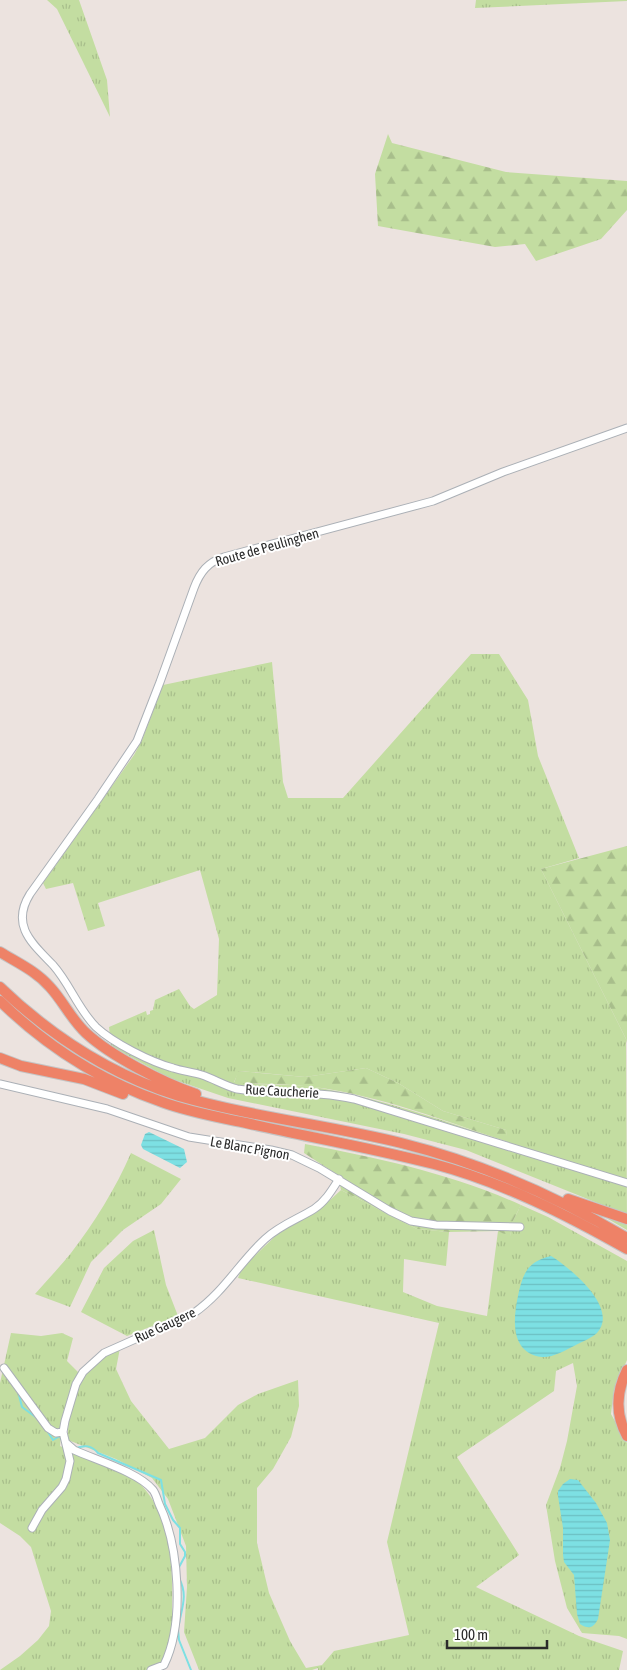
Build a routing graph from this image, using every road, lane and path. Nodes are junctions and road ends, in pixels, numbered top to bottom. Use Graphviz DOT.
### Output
graph roads {
  1 [pos="627,428"];
  2 [pos="30,894"];
  3 [pos="0,952"];
  4 [pos="0,987"];
  5 [pos="0,1001"];
  6 [pos="0,1058"];
  7 [pos="0,1084"];
  8 [pos="307,1124"];
  9 [pos="308,1137"];
  10 [pos="338,1179"];
  11 [pos="627,1183"];
  12 [pos="536,1190"];
  13 [pos="627,1219"];
  14 [pos="520,1227"];
  15 [pos="627,1238"];
  16 [pos="627,1250"];
  17 [pos="4,1368"];
  18 [pos="627,1370"];
  19 [pos="627,1386"];
  20 [pos="627,1420"];
  21 [pos="63,1432"];
  22 [pos="627,1436"];
  23 [pos="66,1442"];
  24 [pos="32,1528"];
  25 [pos="151,1670"];
  1 -- 2 [label="street, Route de Peulinghen"];
  2 -- 11 [label="street, Rue Caucherie"];
  3 -- 8 [label="highway"];
  4 -- 8 [label="highway"];
  5 -- 9 [label="highway"];
  6 -- 9 [label="highway"];
  7 -- 10 [label="street, Le Blanc Pignon"];
  8 -- 12 [label="highway"];
  9 -- 16 [label="highway"];
  10 -- 14 [label="street, Le Blanc Pignon"];
  10 -- 21 [label="street, Rue Gaugere"];
  12 -- 13 [label="highway"];
  12 -- 15 [label="highway"];
  17 -- 21 [label="street"];
  18 -- 22 [label="highway"];
  19 -- 20 [label="highway"];
  21 -- 23 [label="street"];
  23 -- 24 [label="street"];
  23 -- 25 [label="street"];
}
